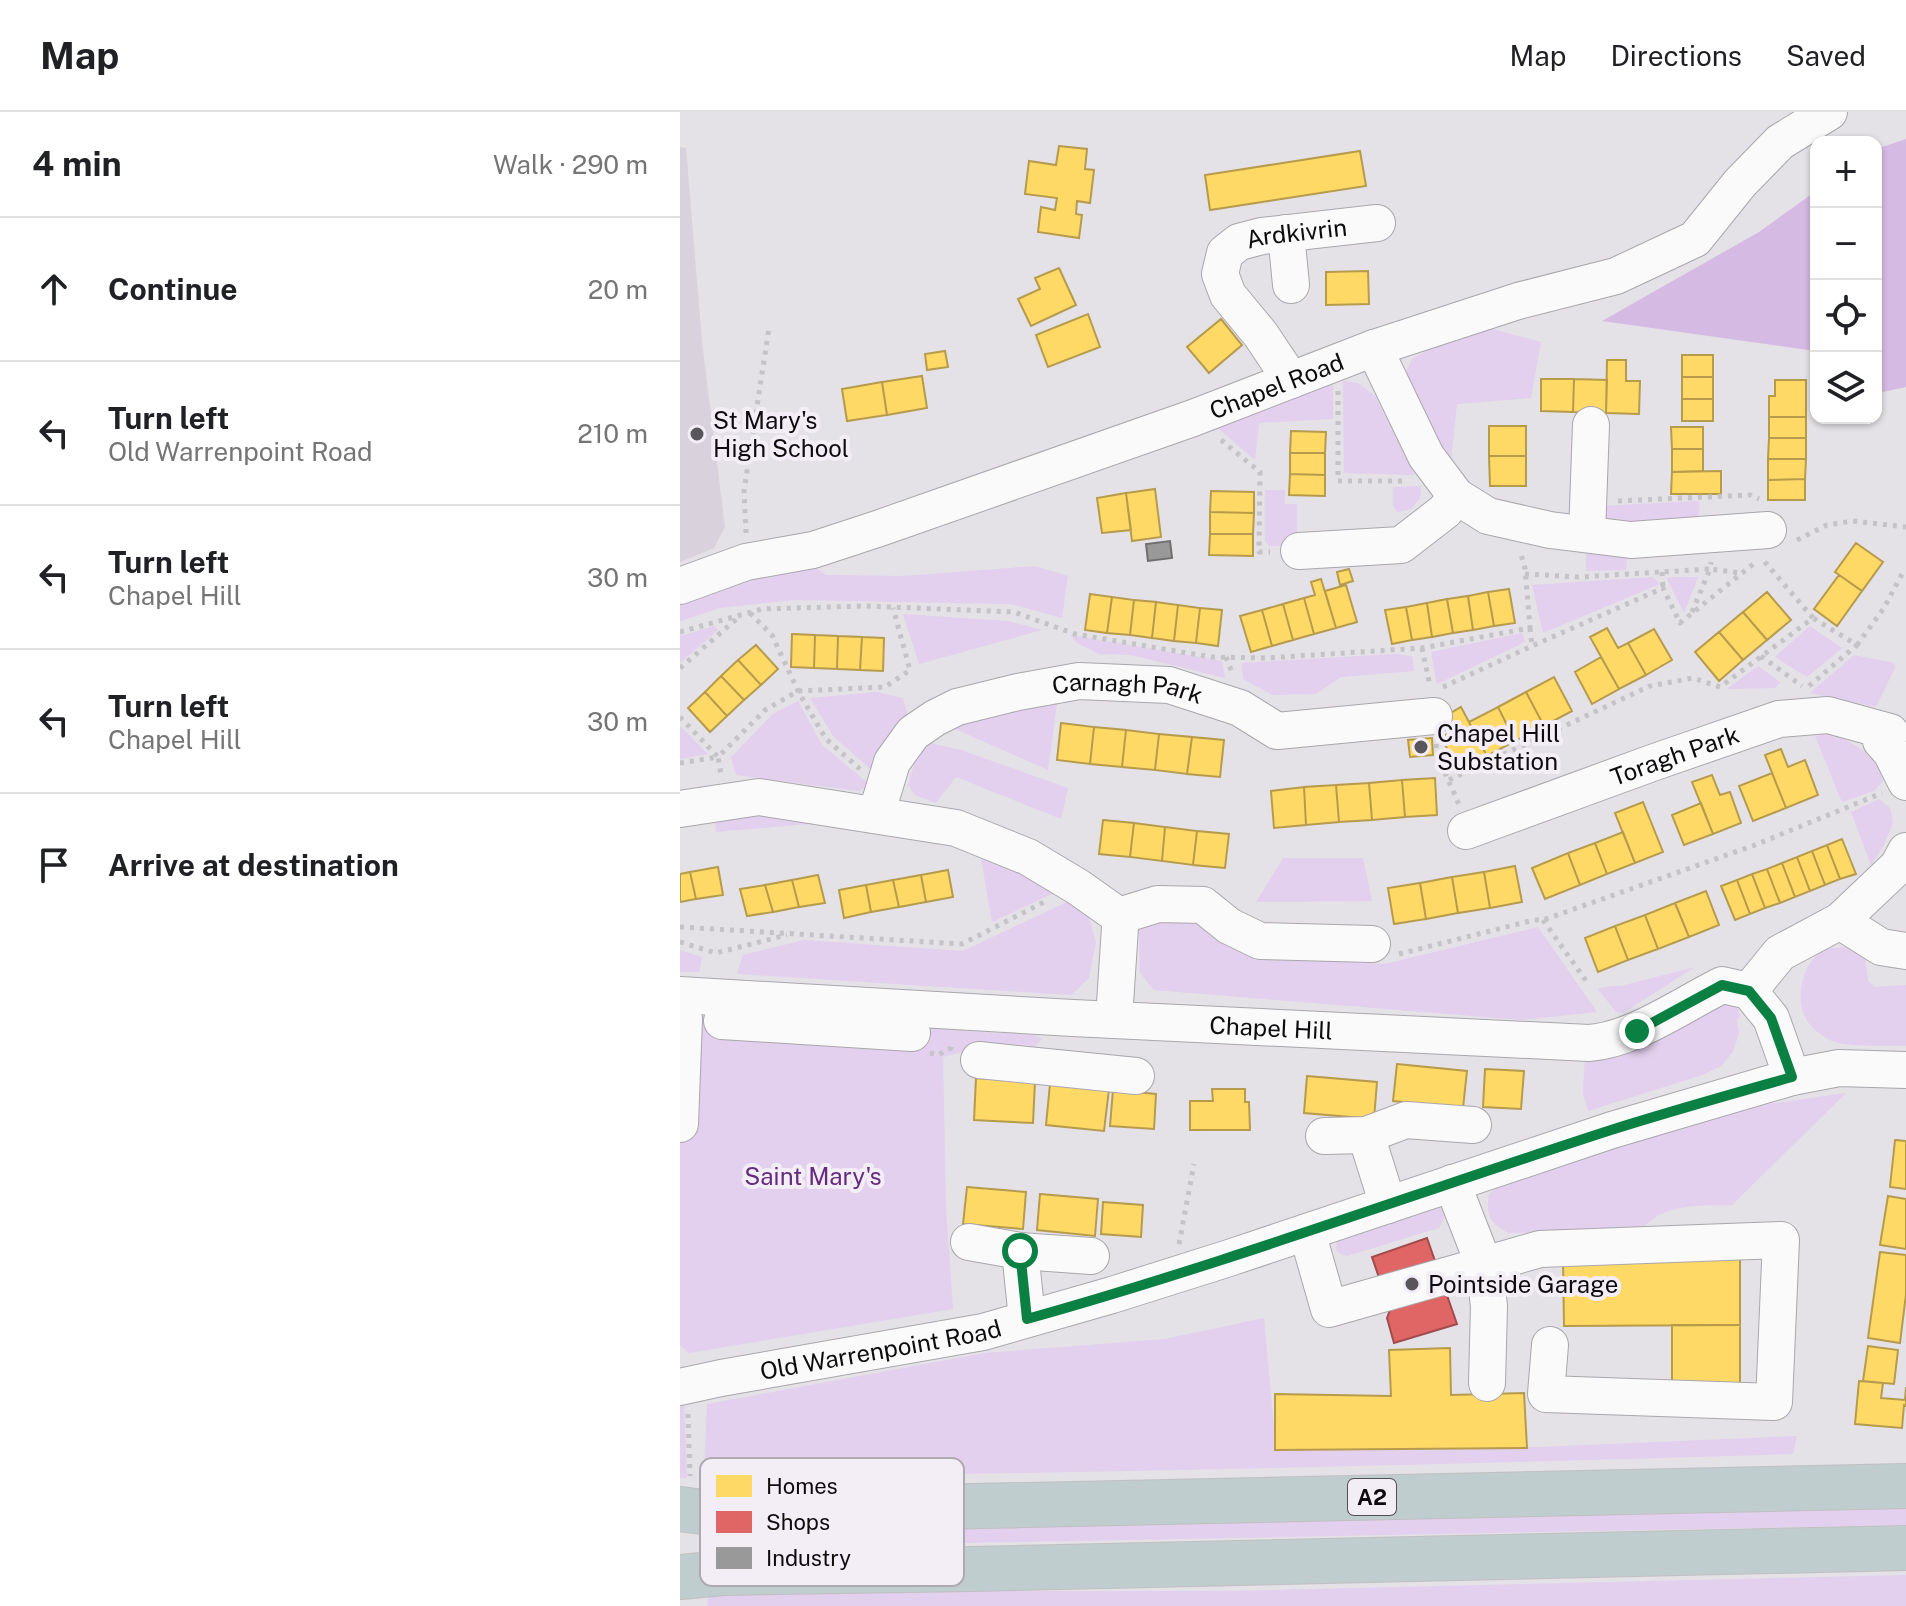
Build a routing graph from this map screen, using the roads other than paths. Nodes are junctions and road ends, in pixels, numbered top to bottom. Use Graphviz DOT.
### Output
graph roads {
  1 [pos="1829,112"];
  2 [pos="1377,223"];
  3 [pos="1286,233"];
  4 [pos="1291,285"];
  5 [pos="1374,348"];
  6 [pos="1291,380"];
  7 [pos="1591,425"];
  8 [pos="1448,485"];
  9 [pos="1588,518"];
  10 [pos="1771,536"];
  11 [pos="1299,551"];
  12 [pos="680,586"];
  13 [pos="1434,716"];
  14 [pos="1898,722"];
  15 [pos="1900,785"];
  16 [pos="880,803"];
  17 [pos="680,809"];
  18 [pos="1466,831"];
  19 [pos="1906,851"];
  20 [pos="1119,916"];
  21 [pos="1840,921"];
  22 [pos="1372,944"];
  23 [pos="1906,951"];
  24 [pos="1749,991"];
  25 [pos="681,1011"];
  26 [pos="1063,1017"];
  27 [pos="1114,1019"];
  28 [pos="912,1033"];
  29 [pos="979,1060"];
  30 [pos="1055,1068"];
  31 [pos="1906,1070"];
  32 [pos="1136,1076"];
  33 [pos="1792,1077"];
  34 [pos="680,1124"];
  35 [pos="1473,1125"];
  36 [pos="1366,1135"];
  37 [pos="1324,1136"];
  38 [pos="1452,1183"];
  39 [pos="1388,1205"];
  40 [pos="1307,1232"];
  41 [pos="969,1242"];
  42 [pos="1020,1251"];
  43 [pos="1091,1256"];
  44 [pos="1484,1265"];
  45 [pos="1027,1319"];
  46 [pos="1550,1345"];
  47 [pos="1487,1383"];
  48 [pos="684,1386"];
  49 [pos="1906,1486"];
  50 [pos="964,1506"];
  51 [pos="1906,1548"];
  52 [pos="964,1569"];
  53 [pos="700,1575"];
  54 [pos="680,1577"];
  1 -- 5 [label="street, Chapel Road"];
  2 -- 3 [label="street, Ardkivrin"];
  3 -- 4 [label="street"];
  3 -- 6 [label="street, Ardkivrin"];
  5 -- 6 [label="street, Chapel Road"];
  5 -- 8 [label="street"];
  6 -- 12 [label="street, Chapel Road"];
  7 -- 9 [label="street"];
  8 -- 9 [label="street"];
  8 -- 11 [label="street"];
  9 -- 10 [label="street"];
  13 -- 16 [label="street, Carnagh Park"];
  14 -- 15 [label="street, Toragh Park"];
  14 -- 18 [label="street, Toragh Park"];
  16 -- 17 [label="street"];
  16 -- 20 [label="street"];
  19 -- 21 [label="street"];
  20 -- 22 [label="street"];
  20 -- 27 [label="street"];
  21 -- 23 [label="street"];
  21 -- 24 [label="street"];
  24 -- 27 [label="street, Chapel Hill"];
  24 -- 33 [label="street"];
  25 -- 26 [label="street, Chapel Hill"];
  25 -- 28 [label="street"];
  25 -- 34 [label="street"];
  26 -- 27 [label="street, Chapel Hill"];
  26 -- 30 [label="street"];
  29 -- 30 [label="street"];
  30 -- 32 [label="street"];
  31 -- 33 [label="street, Old Warrenpoint Road"];
  33 -- 38 [label="street, Old Warrenpoint Road"];
  35 -- 36 [label="street"];
  36 -- 37 [label="street"];
  36 -- 39 [label="street"];
  38 -- 39 [label="street, Old Warrenpoint Road"];
  38 -- 44 [label="street"];
  39 -- 40 [label="street, Old Warrenpoint Road"];
  40 -- 44 [label="street"];
  40 -- 45 [label="street, Old Warrenpoint Road"];
  41 -- 42 [label="street"];
  42 -- 43 [label="street"];
  42 -- 45 [label="street"];
  44 -- 46 [label="street"];
  44 -- 47 [label="street"];
  45 -- 48 [label="street, Old Warrenpoint Road"];
  49 -- 50 [label="highway, A2"];
  51 -- 52 [label="highway"];
  53 -- 54 [label="highway"];
}
